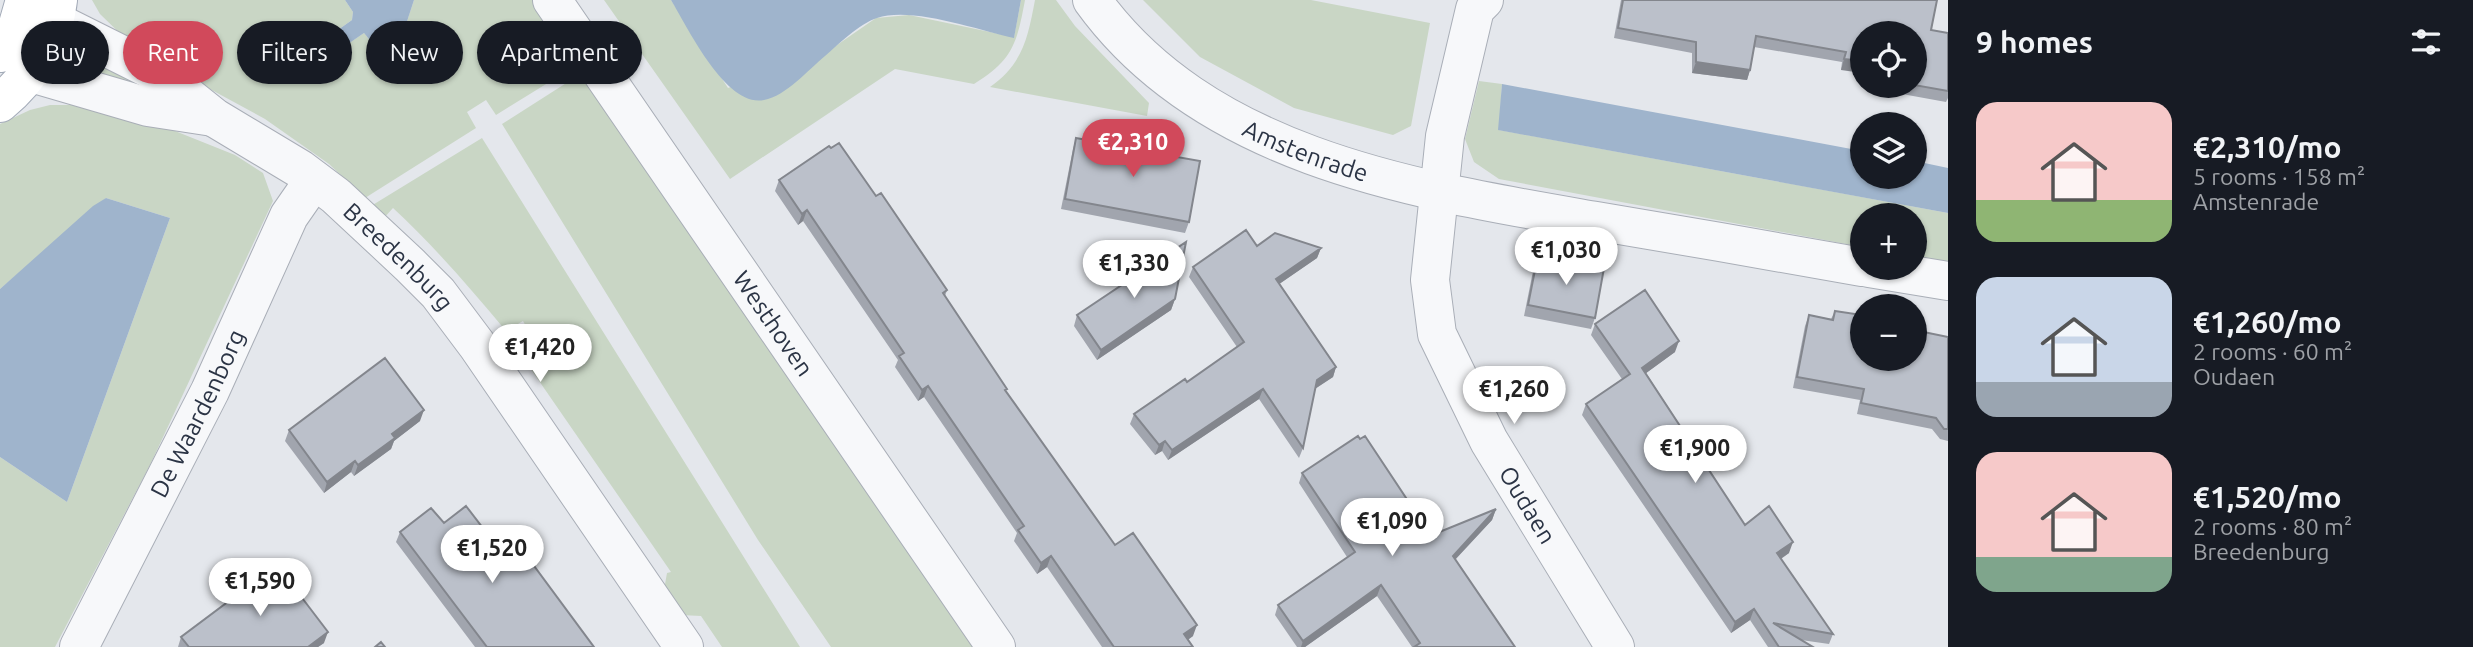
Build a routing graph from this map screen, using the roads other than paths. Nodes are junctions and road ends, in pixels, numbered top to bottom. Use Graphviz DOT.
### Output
graph roads {
  1 [pos="552,0"];
  2 [pos="1092,0"];
  3 [pos="1484,0"];
  4 [pos="41,7"];
  5 [pos="14,63"];
  6 [pos="0,103"];
  7 [pos="215,118"];
  8 [pos="314,180"];
  9 [pos="1440,194"];
  10 [pos="1850,265"];
  11 [pos="1927,278"];
  12 [pos="1948,281"];
  13 [pos="79,647"];
  14 [pos="684,647"];
  15 [pos="996,647"];
  16 [pos="1615,647"];
  1 -- 15 [label="street, Westhoven"];
  2 -- 9 [label="street, Amstenrade"];
  3 -- 9 [label="street, Oudaen"];
  4 -- 5 [label="main road"];
  4 -- 7 [label="street, Breedenburg"];
  5 -- 6 [label="main road"];
  5 -- 7 [label="street, Breedenburg"];
  7 -- 8 [label="street, Breedenburg"];
  8 -- 13 [label="street, De Waardenborg"];
  8 -- 14 [label="street, Breedenburg"];
  9 -- 10 [label="street"];
  9 -- 16 [label="street, Oudaen"];
  11 -- 12 [label="street"];
}
